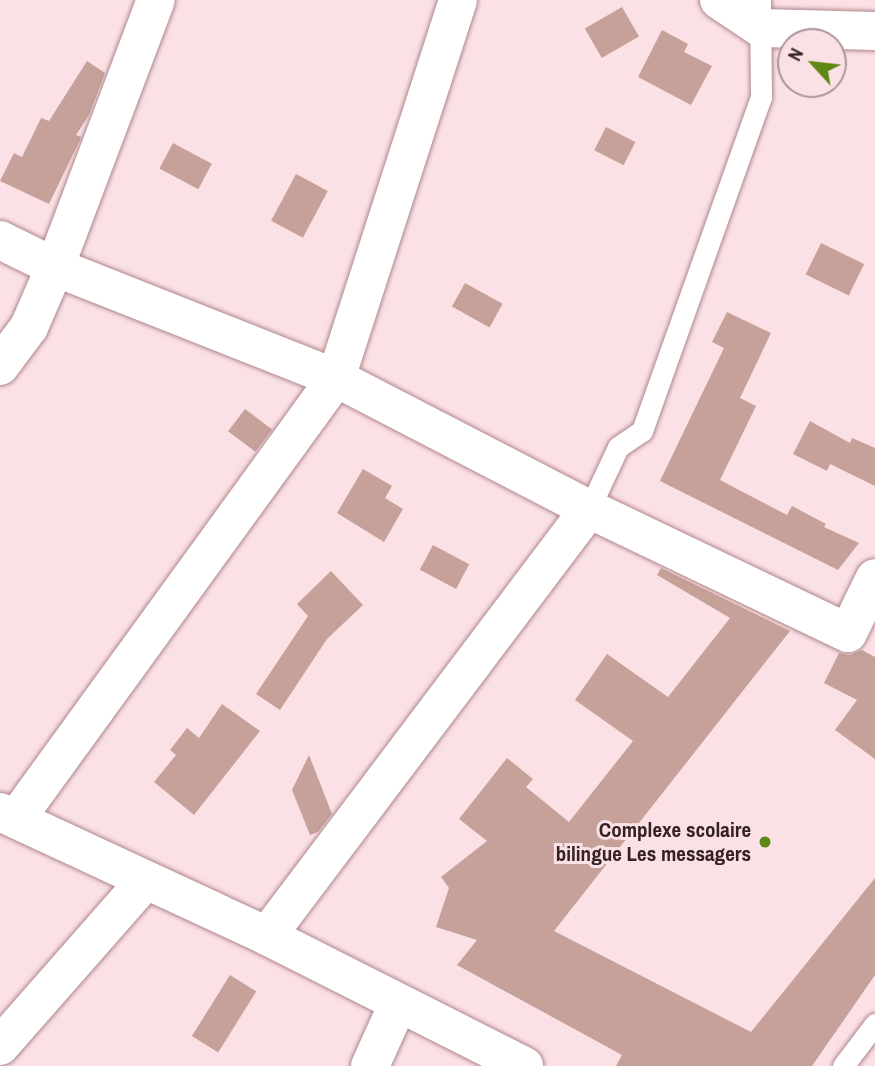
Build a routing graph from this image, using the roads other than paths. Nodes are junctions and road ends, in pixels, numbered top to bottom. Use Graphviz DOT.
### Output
graph roads {
  1 [pos="156,0"];
  2 [pos="458,0"];
  3 [pos="719,0"];
  4 [pos="760,14"];
  5 [pos="875,31"];
  6 [pos="0,240"];
  7 [pos="55,267"];
  8 [pos="0,366"];
  9 [pos="336,379"];
  10 [pos="589,509"];
  11 [pos="875,578"];
  12 [pos="8,816"];
  13 [pos="146,880"];
  14 [pos="267,936"];
  15 [pos="398,1004"];
  16 [pos="875,1024"];
  17 [pos="0,1046"];
  18 [pos="370,1066"];
  19 [pos="524,1066"];
  20 [pos="843,1066"];
  1 -- 7 [label="street"];
  2 -- 9 [label="street"];
  3 -- 4 [label="street"];
  4 -- 5 [label="street"];
  4 -- 10 [label="lane"];
  6 -- 7 [label="street"];
  7 -- 8 [label="street"];
  7 -- 9 [label="street"];
  9 -- 10 [label="street"];
  9 -- 12 [label="street"];
  10 -- 11 [label="street"];
  10 -- 14 [label="street"];
  12 -- 13 [label="street"];
  13 -- 14 [label="street"];
  13 -- 17 [label="street"];
  14 -- 15 [label="street"];
  15 -- 18 [label="street"];
  15 -- 19 [label="street"];
  16 -- 20 [label="lane"];
}
